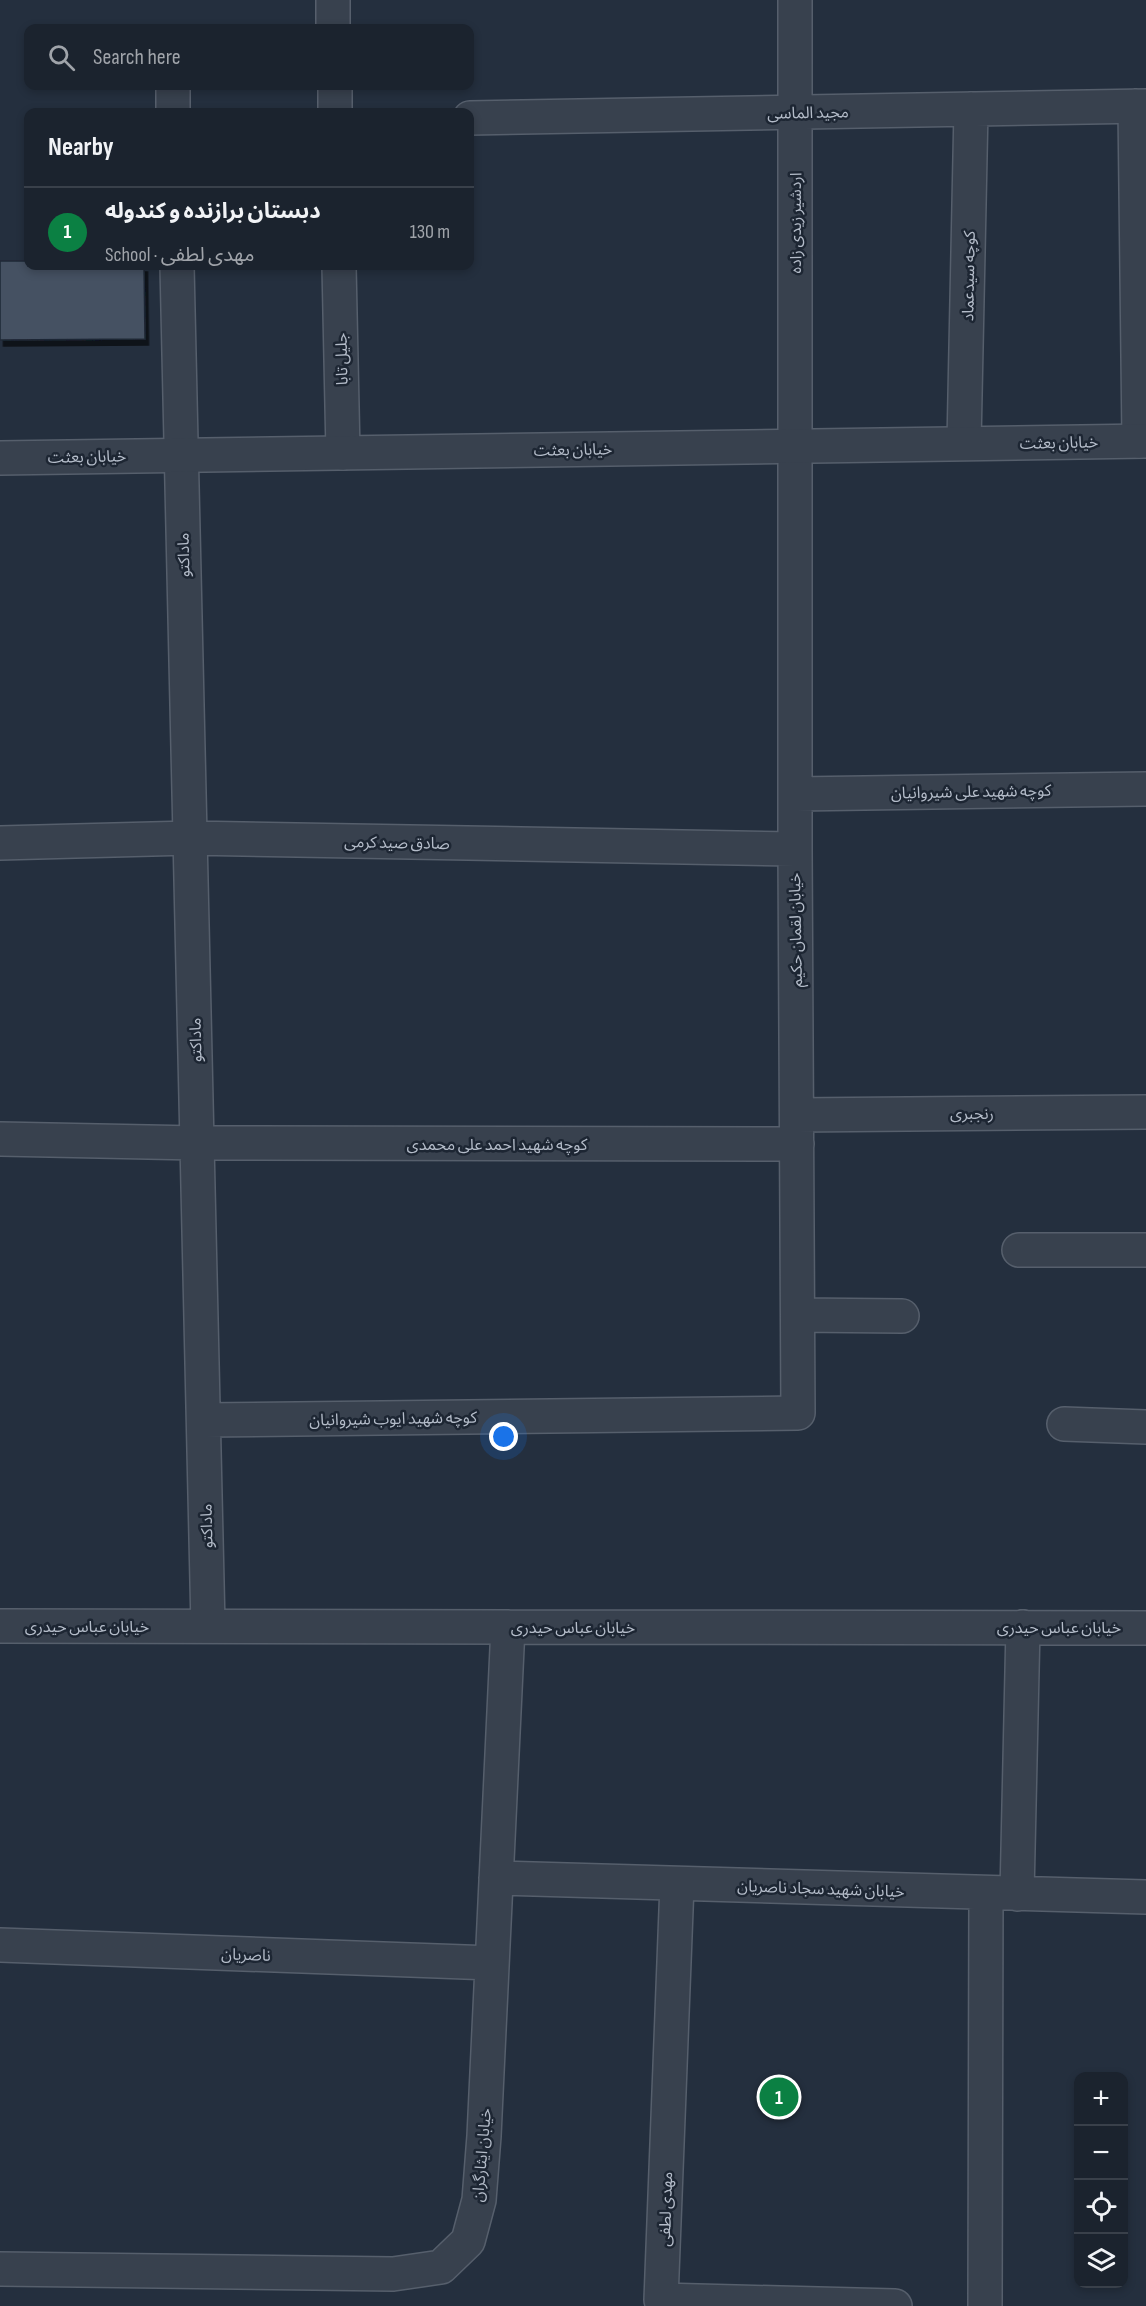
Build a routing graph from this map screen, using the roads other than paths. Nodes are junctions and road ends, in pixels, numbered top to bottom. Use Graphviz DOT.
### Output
graph roads {
  1 [pos="333,0"];
  2 [pos="795,0"];
  3 [pos="333,24"];
  4 [pos="173,90"];
  5 [pos="334,90"];
  6 [pos="1141,106"];
  7 [pos="173,108"];
  8 [pos="335,108"];
  9 [pos="972,109"];
  10 [pos="795,112"];
  11 [pos="474,118"];
  12 [pos="177,270"];
  13 [pos="339,270"];
  14 [pos="1143,441"];
  15 [pos="964,443"];
  16 [pos="795,446"];
  17 [pos="343,453"];
  18 [pos="181,455"];
  19 [pos="0,458"];
  20 [pos="1146,789"];
  21 [pos="796,794"];
  22 [pos="190,838"];
  23 [pos="0,843"];
  24 [pos="795,849"];
  25 [pos="1146,1112"];
  26 [pos="797,1129"];
  27 [pos="0,1139"];
  28 [pos="197,1143"];
  29 [pos="1019,1250"];
  30 [pos="1146,1250"];
  31 [pos="798,1315"];
  32 [pos="902,1316"];
  33 [pos="798,1413"];
  34 [pos="204,1420"];
  35 [pos="1064,1424"];
  36 [pos="1146,1427"];
  37 [pos="0,1626"];
  38 [pos="208,1626"];
  39 [pos="508,1626"];
  40 [pos="1023,1627"];
  41 [pos="1146,1628"];
  42 [pos="496,1878"];
  43 [pos="677,1884"];
  44 [pos="1002,1893"];
  45 [pos="1146,1898"];
  46 [pos="0,1945"];
  47 [pos="492,1963"];
  48 [pos="0,2269"];
  49 [pos="895,2306"];
  50 [pos="985,2306"];
  1 -- 3 [label="street"];
  2 -- 10 [label="street, اردشیر زیدی زاده"];
  4 -- 7 [label="street"];
  5 -- 8 [label="street"];
  6 -- 9 [label="street, مجید الماسی"];
  6 -- 14 [label="street"];
  9 -- 10 [label="street, مجید الماسی"];
  9 -- 15 [label="street, کوچه سیدعماد"];
  10 -- 11 [label="street, مجید الماسی"];
  10 -- 16 [label="street, اردشیر زیدی زاده"];
  12 -- 18 [label="street, ماداکتو"];
  13 -- 17 [label="street, جلیل تابا"];
  14 -- 15 [label="street, خیابان بعثت"];
  15 -- 16 [label="street, خیابان بعثت"];
  16 -- 17 [label="street, خیابان بعثت"];
  16 -- 21 [label="street, خیابان لقمان حکیم"];
  17 -- 18 [label="street, خیابان بعثت"];
  18 -- 19 [label="street, خیابان بعثت"];
  18 -- 22 [label="street, ماداکتو"];
  20 -- 21 [label="street, کوچه شهید علی شیروانیان"];
  21 -- 24 [label="street, خیابان لقمان حکیم"];
  22 -- 23 [label="street, صادق صید کرمی"];
  22 -- 24 [label="street, صادق صید کرمی"];
  22 -- 28 [label="street, ماداکتو"];
  24 -- 26 [label="street, خیابان لقمان حکیم"];
  25 -- 26 [label="street, رنجبری"];
  26 -- 28 [label="street, کوچه شهید احمد علی محمدی"];
  26 -- 31 [label="street, خیابان لقمان حکیم"];
  27 -- 28 [label="street, کوچه شهید احمد علی محمدی"];
  28 -- 34 [label="street, ماداکتو"];
  29 -- 30 [label="street"];
  31 -- 32 [label="street"];
  31 -- 33 [label="street, خیابان لقمان حکیم"];
  33 -- 34 [label="street, کوچه شهید ایوب شیروانیان"];
  34 -- 38 [label="street, ماداکتو"];
  35 -- 36 [label="street"];
  37 -- 38 [label="street, خیابان عباس حیدری"];
  38 -- 39 [label="street, خیابان عباس حیدری"];
  39 -- 40 [label="street, خیابان عباس حیدری"];
  39 -- 42 [label="street, خیابان ایثارگران"];
  40 -- 41 [label="street, خیابان عباس حیدری"];
  40 -- 44 [label="street"];
  42 -- 43 [label="street, خیابان شهید سجاد ناصریان"];
  42 -- 47 [label="street, خیابان ایثارگران"];
  43 -- 44 [label="street, خیابان شهید سجاد ناصریان"];
  43 -- 49 [label="street, مهدی لطفی"];
  44 -- 45 [label="street, خیابان شهید سجاد ناصریان"];
  44 -- 50 [label="street"];
  46 -- 47 [label="street, ناصریان"];
  47 -- 48 [label="street, خیابان ایثارگران"];
}
